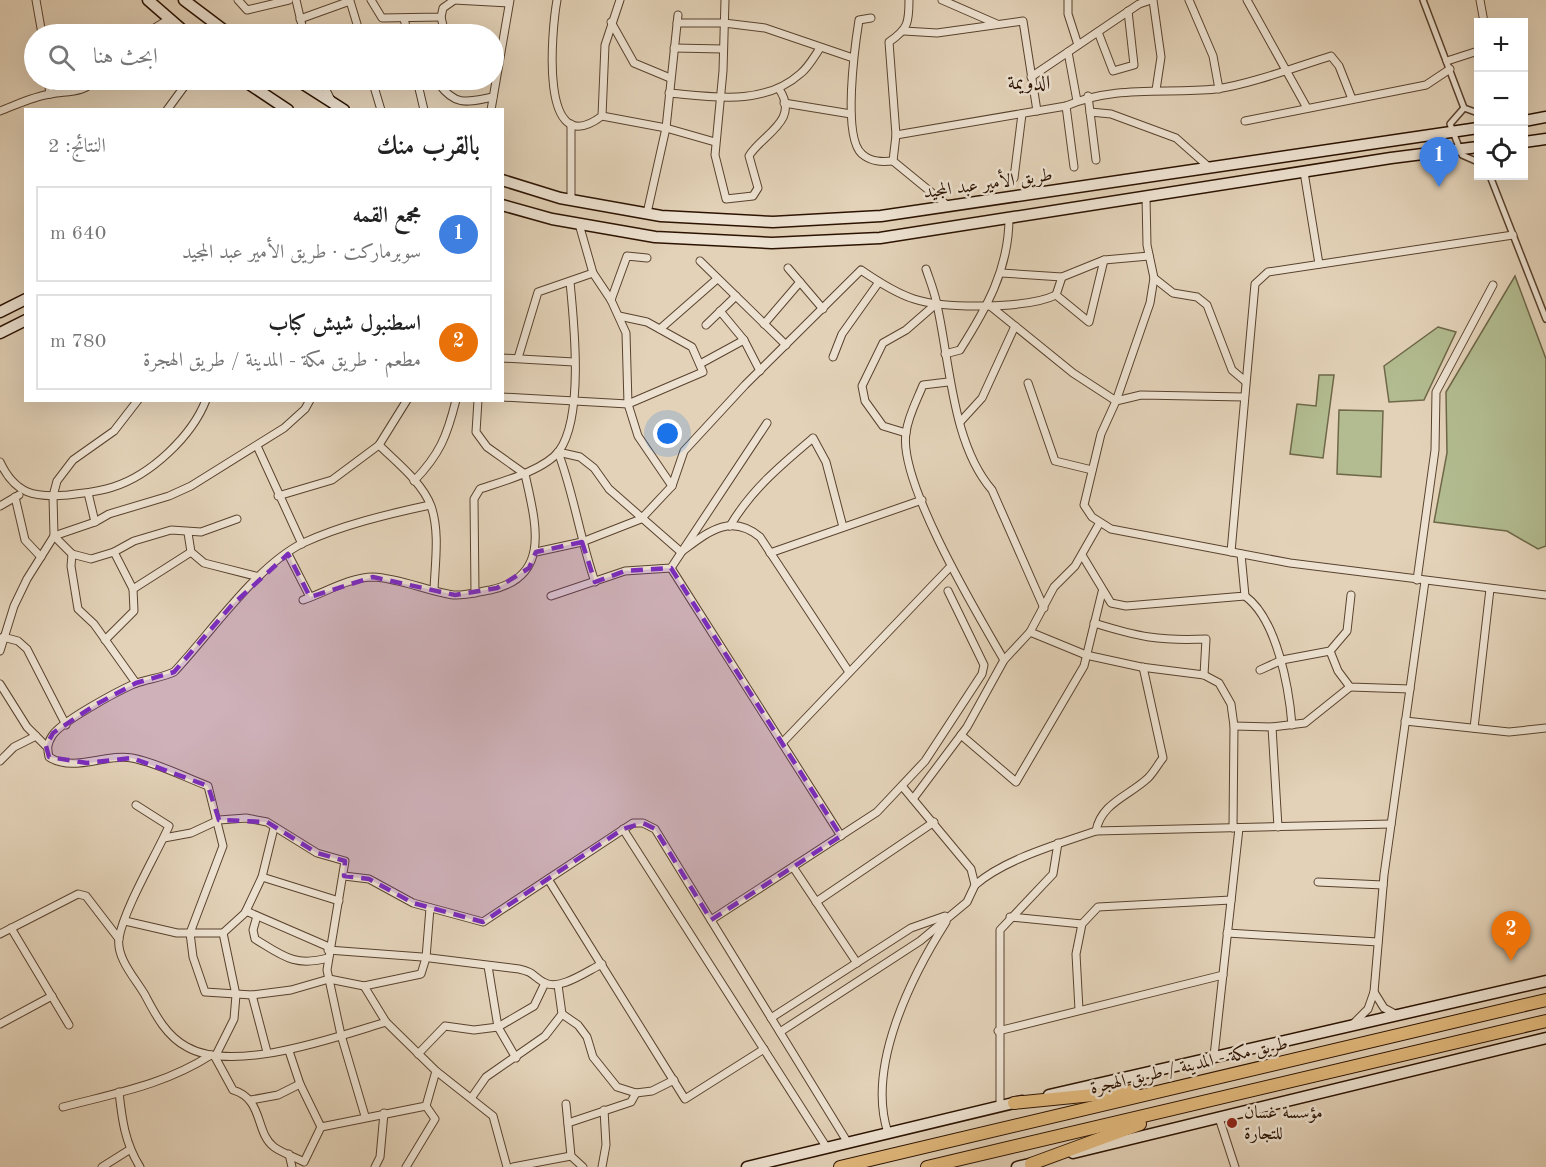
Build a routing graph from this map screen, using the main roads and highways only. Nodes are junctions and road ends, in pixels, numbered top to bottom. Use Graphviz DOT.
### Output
graph roads {
  1 [pos="148,0"];
  2 [pos="184,0"];
  3 [pos="175,24"];
  4 [pos="216,24"];
  5 [pos="257,90"];
  6 [pos="313,90"];
  7 [pos="271,100"];
  8 [pos="278,108"];
  9 [pos="285,108"];
  10 [pos="341,108"];
  11 [pos="1546,117"];
  12 [pos="1528,120"];
  13 [pos="1474,129"];
  14 [pos="1546,139"];
  15 [pos="1528,141"];
  16 [pos="1474,148"];
  17 [pos="1252,162"];
  18 [pos="1255,180"];
  19 [pos="504,181"];
  20 [pos="504,205"];
  21 [pos="24,300"];
  22 [pos="0,312"];
  23 [pos="24,321"];
  24 [pos="0,335"];
  25 [pos="1546,981"];
  26 [pos="1546,1000"];
  27 [pos="1546,1020"];
  28 [pos="1546,1038"];
  29 [pos="1185,1085"];
  30 [pos="1014,1103"];
  31 [pos="1191,1105"];
  32 [pos="1031,1164"];
  33 [pos="747,1167"];
  34 [pos="840,1167"];
  35 [pos="927,1167"];
  36 [pos="1017,1167"];
  1 -- 3 [label="main road"];
  2 -- 4 [label="main road"];
  5 -- 7 [label="main road"];
  6 -- 10 [label="main road"];
  7 -- 8 [label="main road"];
  7 -- 9 [label="main road"];
  11 -- 12 [label="main road"];
  13 -- 17 [label="main road, طريق الأمير عبد المجيد"];
  14 -- 15 [label="main road"];
  16 -- 18 [label="main road, طريق الأمير عبد المجيد"];
  17 -- 18 [label="main road"];
  17 -- 19 [label="main road, طريق الأمير عبد المجيد"];
  18 -- 20 [label="main road, طريق الأمير عبد المجيد"];
  21 -- 22 [label="main road"];
  23 -- 24 [label="main road"];
  25 -- 30 [label="main road"];
  26 -- 29 [label="highway, طريق مكة - المدينة / طريق الهجرة"];
  27 -- 31 [label="highway, طريق مكة - المدينة / طريق الهجرة"];
  28 -- 32 [label="main road"];
  29 -- 30 [label="highway"];
  29 -- 34 [label="highway, طريق مكة - المدينة / طريق الهجرة"];
  30 -- 33 [label="main road"];
  31 -- 32 [label="highway"];
  31 -- 35 [label="highway, طريق مكة - المدينة / طريق الهجرة"];
  32 -- 36 [label="main road"];
}
